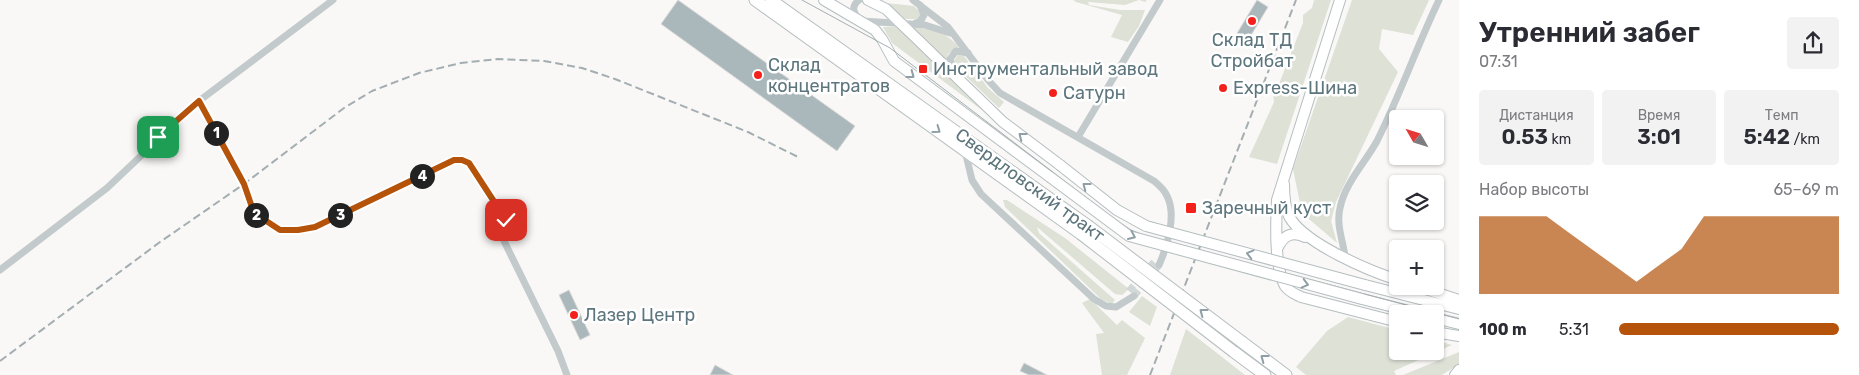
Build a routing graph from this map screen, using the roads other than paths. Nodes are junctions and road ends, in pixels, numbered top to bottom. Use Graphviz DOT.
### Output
graph roads {
  1 [pos="333,0"];
  2 [pos="755,0"];
  3 [pos="771,0"];
  4 [pos="824,0"];
  5 [pos="859,0"];
  6 [pos="868,0"];
  7 [pos="1160,0"];
  8 [pos="1340,0"];
  9 [pos="1439,0"];
  10 [pos="916,2"];
  11 [pos="862,21"];
  12 [pos="906,24"];
  13 [pos="953,34"];
  14 [pos="969,54"];
  15 [pos="955,75"];
  16 [pos="199,101"];
  17 [pos="1078,136"];
  18 [pos="965,151"];
  19 [pos="1284,171"];
  20 [pos="1084,230"];
  21 [pos="1312,241"];
  22 [pos="1278,247"];
  23 [pos="1344,257"];
  24 [pos="1156,263"];
  25 [pos="0,270"];
  26 [pos="1389,276"];
  27 [pos="1131,294"];
  28 [pos="1444,295"];
  29 [pos="1459,300"];
  30 [pos="1389,306"];
  31 [pos="1459,309"];
  32 [pos="1389,320"];
  33 [pos="1444,320"];
  34 [pos="1459,324"];
  35 [pos="1444,334"];
  36 [pos="1447,334"];
  37 [pos="1459,336"];
  38 [pos="1459,342"];
  39 [pos="1459,371"];
  40 [pos="567,375"];
  41 [pos="1265,375"];
  42 [pos="1286,375"];
  43 [pos="1455,375"];
  1 -- 16 [label="street"];
  2 -- 18 [label="main road, Свердловский тракт, one-way"];
  3 -- 20 [label="main road, Свердловский тракт"];
  4 -- 11 [label="main road"];
  5 -- 11 [label="street"];
  6 -- 12 [label="main road"];
  7 -- 17 [label="street"];
  8 -- 19 [label="main road"];
  9 -- 23 [label="street"];
  10 -- 12 [label="street"];
  10 -- 13 [label="street"];
  11 -- 12 [label="street"];
  11 -- 30 [label="main road, one-way, bridge"];
  12 -- 13 [label="street"];
  12 -- 15 [label="main road"];
  13 -- 14 [label="street"];
  14 -- 15 [label="street"];
  14 -- 17 [label="street"];
  31 -- 15 [label="main road, one-way, bridge"];
  16 -- 25 [label="street"];
  16 -- 40 [label="street"];
  17 -- 24 [label="street"];
  18 -- 20 [label="main road, Свердловский тракт"];
  18 -- 27 [label="street"];
  19 -- 21 [label="main road"];
  19 -- 22 [label="main road"];
  20 -- 41 [label="main road, Свердловский тракт, bridge"];
  42 -- 20 [label="main road, Свердловский тракт, one-way, bridge"];
  21 -- 22 [label="main road"];
  21 -- 23 [label="main road"];
  22 -- 32 [label="main road"];
  23 -- 26 [label="main road"];
  28 -- 29 [label="main road"];
  33 -- 34 [label="main road"];
  35 -- 36 [label="main road"];
  36 -- 37 [label="main road"];
  36 -- 38 [label="main road"];
  39 -- 43 [label="main road"];
}
